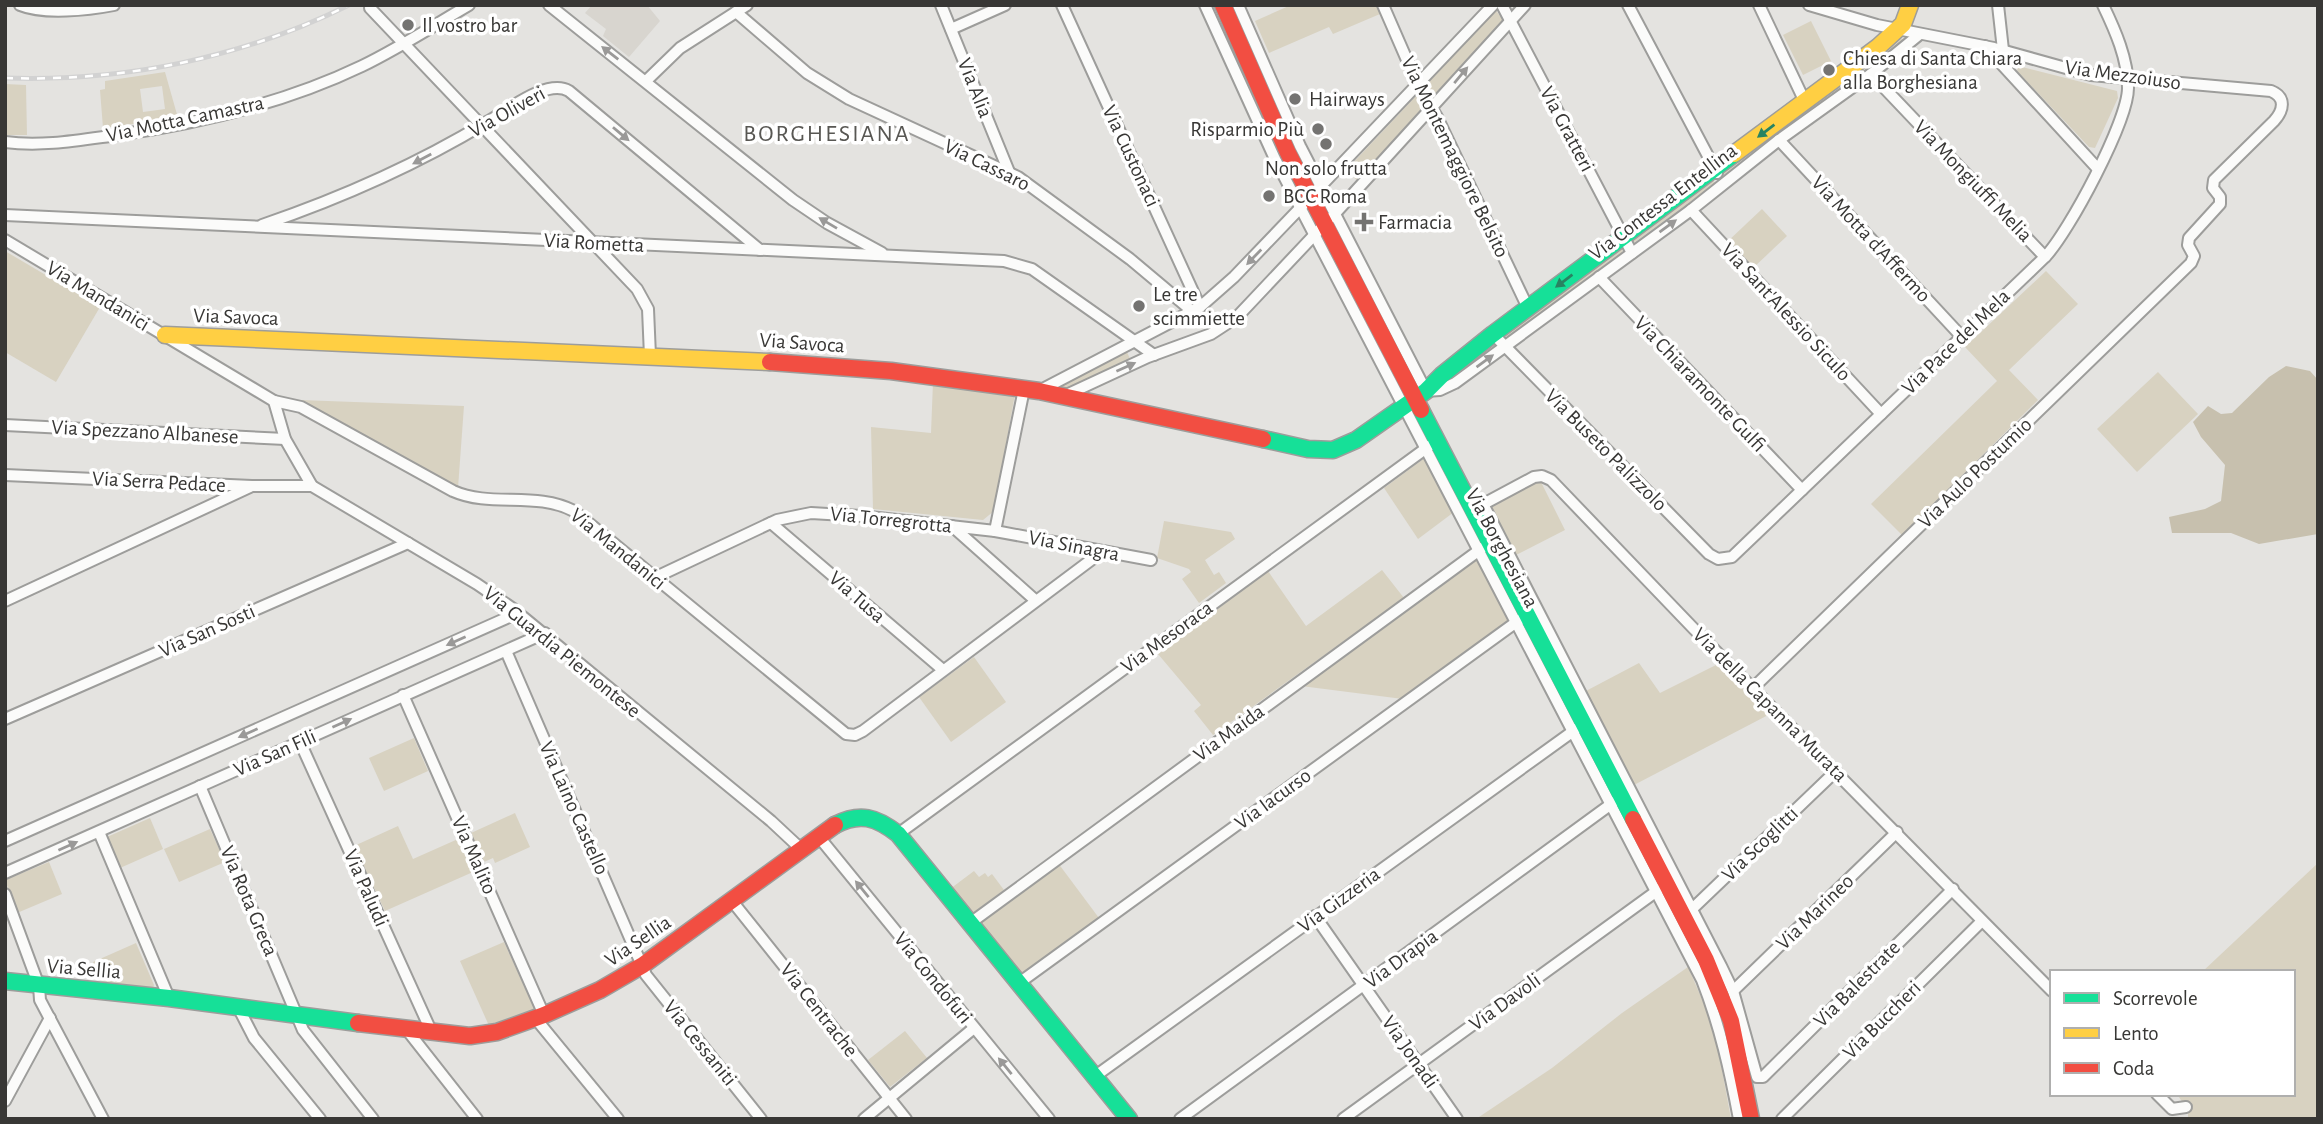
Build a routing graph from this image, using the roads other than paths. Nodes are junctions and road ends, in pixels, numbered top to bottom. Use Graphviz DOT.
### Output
graph roads {
  1 [pos="20,5"];
  2 [pos="114,5"];
  3 [pos="468,5"];
  4 [pos="550,5"];
  5 [pos="747,5"];
  6 [pos="941,5"];
  7 [pos="1005,5"];
  8 [pos="1062,5"];
  9 [pos="1205,5"];
  10 [pos="1223,5"];
  11 [pos="1238,5"];
  12 [pos="1383,5"];
  13 [pos="1493,5"];
  14 [pos="1502,5"];
  15 [pos="1525,5"];
  16 [pos="1628,5"];
  17 [pos="1759,5"];
  18 [pos="1809,5"];
  19 [pos="1910,5"];
  20 [pos="1998,5"];
  21 [pos="2103,5"];
  22 [pos="370,8"];
  23 [pos="736,12"];
  24 [pos="1510,20"];
  25 [pos="951,29"];
  26 [pos="1898,30"];
  27 [pos="1920,34"];
  28 [pos="403,45"];
  29 [pos="1985,46"];
  30 [pos="2003,50"];
  31 [pos="1871,74"];
  32 [pos="2127,79"];
  33 [pos="646,80"];
  34 [pos="1417,83"];
  35 [pos="1805,102"];
  36 [pos="1433,108"];
  37 [pos="481,126"];
  38 [pos="1779,140"];
  39 [pos="5,142"];
  40 [pos="1715,169"];
  41 [pos="2098,169"];
  42 [pos="1009,172"];
  43 [pos="1723,185"];
  44 [pos="1311,197"];
  45 [pos="1691,210"];
  46 [pos="5,215"];
  47 [pos="1326,224"];
  48 [pos="256,227"];
  49 [pos="1623,237"];
  50 [pos="5,240"];
  51 [pos="592,243"];
  52 [pos="760,250"];
  53 [pos="1632,253"];
  54 [pos="888,256"];
  55 [pos="2194,256"];
  56 [pos="2045,257"];
  57 [pos="1599,277"];
  58 [pos="1528,308"];
  59 [pos="1196,309"];
  60 [pos="1493,334"];
  61 [pos="164,335"];
  62 [pos="1962,337"];
  63 [pos="1134,340"];
  64 [pos="1504,346"];
  65 [pos="1154,355"];
  66 [pos="650,356"];
  67 [pos="1031,390"];
  68 [pos="1064,396"];
  69 [pos="1415,398"];
  70 [pos="274,401"];
  71 [pos="1881,414"];
  72 [pos="5,425"];
  73 [pos="285,439"];
  74 [pos="1432,444"];
  75 [pos="5,475"];
  76 [pos="252,486"];
  77 [pos="312,486"];
  78 [pos="1802,490"];
  79 [pos="1478,507"];
  80 [pos="771,523"];
  81 [pos="952,526"];
  82 [pos="995,531"];
  83 [pos="408,543"];
  84 [pos="1485,546"];
  85 [pos="1103,551"];
  86 [pos="1152,560"];
  87 [pos="1722,560"];
  88 [pos="654,578"];
  89 [pos="1035,600"];
  90 [pos="5,601"];
  91 [pos="518,613"];
  92 [pos="1522,618"];
  93 [pos="545,634"];
  94 [pos="506,651"];
  95 [pos="943,670"];
  96 [pos="1754,688"];
  97 [pos="403,695"];
  98 [pos="5,719"];
  99 [pos="1579,728"];
  100 [pos="300,742"];
  101 [pos="1836,771"];
  102 [pos="200,786"];
  103 [pos="1616,801"];
  104 [pos="99,832"];
  105 [pos="1897,832"];
  106 [pos="898,834"];
  107 [pos="819,837"];
  108 [pos="5,841"];
  109 [pos="801,849"];
  110 [pos="5,873"];
  111 [pos="1662,888"];
  112 [pos="1953,889"];
  113 [pos="5,894"];
  114 [pos="732,901"];
  115 [pos="1688,913"];
  116 [pos="1315,916"];
  117 [pos="1982,922"];
  118 [pos="969,924"];
  119 [pos="643,965"];
  120 [pos="1708,977"];
  121 [pos="5,981"];
  122 [pos="1019,983"];
  123 [pos="39,986"];
  124 [pos="1364,986"];
  125 [pos="2050,989"];
  126 [pos="1733,991"];
  127 [pos="169,998"];
  128 [pos="238,1007"];
  129 [pos="298,1015"];
  130 [pos="50,1017"];
  131 [pos="540,1017"];
  132 [pos="974,1028"];
  133 [pos="407,1030"];
  134 [pos="432,1033"];
  135 [pos="1419,1065"];
  136 [pos="1094,1077"];
  137 [pos="1759,1078"];
  138 [pos="2159,1096"];
  139 [pos="889,1098"];
  140 [pos="5,1101"];
  141 [pos="2186,1107"];
  142 [pos="103,1119"];
  143 [pos="320,1119"];
  144 [pos="373,1119"];
  145 [pos="477,1119"];
  146 [pos="618,1119"];
  147 [pos="761,1119"];
  148 [pos="864,1119"];
  149 [pos="906,1119"];
  150 [pos="1049,1119"];
  151 [pos="1129,1119"];
  152 [pos="1180,1119"];
  153 [pos="1343,1119"];
  154 [pos="1457,1119"];
  155 [pos="1739,1119"];
  156 [pos="1751,1119"];
  157 [pos="1782,1119"];
  1 -- 2 [label="street"];
  3 -- 28 [label="street, Via Motta Camastra"];
  33 -- 4 [label="street, one-way"];
  5 -- 23 [label="street"];
  6 -- 25 [label="street, Via Alia"];
  7 -- 25 [label="street"];
  8 -- 59 [label="street, Via Custonaci"];
  9 -- 44 [label="street, Via Borghesiana"];
  10 -- 44 [label="street, Via Borghesiana"];
  11 -- 44 [label="street, Via Borghesiana"];
  12 -- 34 [label="street, Via Montemaggiore Belsito"];
  13 -- 34 [label="street"];
  14 -- 24 [label="street, Via Gratteri"];
  15 -- 24 [label="street"];
  16 -- 40 [label="street"];
  17 -- 35 [label="street"];
  18 -- 26 [label="street, Via Mezzoiuso"];
  19 -- 26 [label="street"];
  20 -- 30 [label="street"];
  21 -- 32 [label="street"];
  22 -- 28 [label="street"];
  23 -- 33 [label="street"];
  23 -- 42 [label="street, Via Cassaro"];
  36 -- 24 [label="street, one-way"];
  24 -- 49 [label="street, Via Gratteri"];
  25 -- 42 [label="street, Via Alia"];
  26 -- 27 [label="street, Via Mezzoiuso"];
  26 -- 35 [label="street, Via Contessa Entellina"];
  27 -- 29 [label="street, Via Mezzoiuso"];
  27 -- 31 [label="street, Via Contessa Entellina"];
  28 -- 37 [label="street"];
  28 -- 39 [label="street, Via Motta Camastra"];
  29 -- 30 [label="street, Via Mezzoiuso"];
  29 -- 41 [label="street"];
  30 -- 32 [label="street, Via Mezzoiuso"];
  31 -- 38 [label="street, Via Contessa Entellina"];
  31 -- 56 [label="street, Via Mongiuffi Melia"];
  32 -- 41 [label="street, Via Pace del Mela"];
  32 -- 55 [label="street, Via Mezzoiuso"];
  54 -- 33 [label="street, one-way"];
  34 -- 36 [label="street, Via Montemaggiore Belsito"];
  34 -- 44 [label="street"];
  35 -- 40 [label="street, Via Contessa Entellina, one-way"];
  36 -- 47 [label="street"];
  36 -- 58 [label="street, Via Montemaggiore Belsito"];
  37 -- 48 [label="street, Via Oliveri, one-way"];
  37 -- 51 [label="street"];
  37 -- 52 [label="street, Via Oliveri, one-way"];
  38 -- 43 [label="street, Via Contessa Entellina"];
  38 -- 62 [label="street, Via Motta d'Affermo"];
  40 -- 43 [label="street"];
  40 -- 49 [label="street, Via Contessa Entellina"];
  41 -- 56 [label="street, Via Pace del Mela"];
  42 -- 59 [label="street, Via Cassaro"];
  43 -- 45 [label="street, Via Contessa Entellina"];
  44 -- 47 [label="street, Via Borghesiana"];
  44 -- 59 [label="street, one-way"];
  53 -- 45 [label="street, Via Contessa Entellina, one-way"];
  45 -- 71 [label="street, Via Sant'Alessio Siculo"];
  46 -- 48 [label="street, Via Rometta"];
  47 -- 65 [label="street"];
  47 -- 69 [label="street, Via Borghesiana"];
  48 -- 51 [label="street, Via Rometta"];
  49 -- 53 [label="street, Via Gratteri"];
  49 -- 58 [label="street, Via Contessa Entellina, one-way"];
  50 -- 61 [label="street, Via Mandanici"];
  51 -- 52 [label="street, Via Rometta"];
  51 -- 66 [label="street"];
  52 -- 54 [label="street, Via Rometta"];
  53 -- 57 [label="street, Via Contessa Entellina"];
  54 -- 63 [label="street, Via Rometta"];
  55 -- 96 [label="street, Via Aulo Postumio"];
  56 -- 62 [label="street, Via Pace del Mela"];
  57 -- 64 [label="street, Via Contessa Entellina"];
  57 -- 78 [label="street, Via Chiaramonte Gulfi"];
  58 -- 60 [label="street, Via Contessa Entellina"];
  59 -- 63 [label="street"];
  60 -- 64 [label="street, Via Buseto Palizzolo"];
  60 -- 69 [label="street, Via Contessa Entellina"];
  61 -- 66 [label="street, Via Savoca"];
  61 -- 70 [label="street, Via Mandanici"];
  62 -- 71 [label="street, Via Pace del Mela"];
  63 -- 65 [label="street, Via Rometta"];
  63 -- 67 [label="street"];
  69 -- 64 [label="street, Via Contessa Entellina, one-way"];
  64 -- 87 [label="street, Via Buseto Palizzolo"];
  68 -- 65 [label="street, one-way"];
  66 -- 67 [label="street, Via Savoca"];
  67 -- 68 [label="street, Via Savoca"];
  67 -- 82 [label="street"];
  68 -- 69 [label="street, Via Savoca"];
  69 -- 74 [label="street, Via Borghesiana"];
  70 -- 73 [label="street, Via Guardia Piemontese"];
  70 -- 88 [label="street, Via Mandanici"];
  71 -- 78 [label="street, Via Pace del Mela"];
  72 -- 73 [label="street, Via Spezzano Albanese"];
  73 -- 77 [label="street, Via Guardia Piemontese"];
  74 -- 79 [label="street, Via Borghesiana"];
  74 -- 84 [label="street, Via Borghesiana"];
  74 -- 106 [label="street, Via Mesoraca"];
  75 -- 76 [label="street, Via Serra Pedace"];
  76 -- 77 [label="street, Via Serra Pedace"];
  76 -- 90 [label="street"];
  77 -- 83 [label="street, Via Guardia Piemontese"];
  78 -- 87 [label="street, Via Pace del Mela"];
  79 -- 84 [label="street, Via Borghesiana"];
  79 -- 96 [label="street, Via della Capanna Murata"];
  79 -- 115 [label="street, Via Borghesiana"];
  80 -- 81 [label="street, Via Torregrotta"];
  80 -- 88 [label="street, Via Torregrotta"];
  80 -- 95 [label="street, Via Tusa"];
  81 -- 82 [label="street, Via Torregrotta"];
  81 -- 89 [label="street"];
  82 -- 85 [label="street, Via Sinagra"];
  83 -- 91 [label="street, Via Guardia Piemontese"];
  83 -- 98 [label="street, Via San Sosti"];
  84 -- 92 [label="street, Via Borghesiana"];
  84 -- 118 [label="street, Via Maida"];
  85 -- 86 [label="street, Via Sinagra"];
  85 -- 89 [label="street, Via Mandanici"];
  88 -- 95 [label="street, Via Mandanici"];
  89 -- 95 [label="street, Via Mandanici"];
  91 -- 93 [label="street, Via Guardia Piemontese"];
  91 -- 108 [label="street, Via San Fili, one-way"];
  92 -- 99 [label="street, Via Borghesiana"];
  92 -- 122 [label="street, Via Iacurso"];
  93 -- 94 [label="street, Via San Fili"];
  93 -- 109 [label="street, Via Guardia Piemontese"];
  94 -- 97 [label="street, Via San Fili"];
  94 -- 119 [label="street, Via Laino Castello"];
  96 -- 101 [label="street, Via della Capanna Murata"];
  100 -- 97 [label="street, Via San Fili, one-way"];
  97 -- 131 [label="street, Via Malito"];
  99 -- 103 [label="street, Via Borghesiana"];
  99 -- 116 [label="street, Via Gizzeria"];
  100 -- 102 [label="street, Via San Fili"];
  100 -- 134 [label="street, Via Paludi"];
  101 -- 105 [label="street, Via della Capanna Murata"];
  101 -- 115 [label="street, Via Scoglitti"];
  102 -- 104 [label="street, Via San Fili"];
  102 -- 129 [label="street, Via Rota Greca"];
  103 -- 111 [label="street, Via Borghesiana"];
  103 -- 124 [label="street, Via Drapia"];
  110 -- 104 [label="street, Via San Fili, one-way"];
  104 -- 127 [label="street"];
  105 -- 112 [label="street, Via della Capanna Murata"];
  105 -- 126 [label="street, Via Marineo"];
  106 -- 107 [label="street, Via Sellia"];
  106 -- 118 [label="street, Via Sellia"];
  107 -- 109 [label="street, Via Sellia"];
  132 -- 107 [label="street, Via Condofuri, one-way"];
  109 -- 114 [label="street, Via Sellia"];
  111 -- 115 [label="street, Via Borghesiana"];
  111 -- 120 [label="street, Via Borghesiana"];
  111 -- 135 [label="street, Via Davoli"];
  112 -- 117 [label="street, Via della Capanna Murata"];
  112 -- 137 [label="street, Via Balestrate"];
  113 -- 123 [label="street"];
  114 -- 119 [label="street, Via Sellia"];
  114 -- 139 [label="street, Via Centrache"];
  115 -- 120 [label="street, Via Borghesiana"];
  115 -- 126 [label="street, Via Borghesiana"];
  116 -- 124 [label="street, Via Jonadi"];
  116 -- 136 [label="street, Via Gizzeria"];
  117 -- 125 [label="street, Via della Capanna Murata"];
  117 -- 157 [label="street, Via Buccheri"];
  118 -- 122 [label="street, Via Sellia"];
  119 -- 131 [label="street, Via Sellia"];
  119 -- 147 [label="street, Via Cessaniti"];
  120 -- 155 [label="street, Via Borghesiana"];
  120 -- 156 [label="street, Via Borghesiana"];
  121 -- 123 [label="street, Via Sellia"];
  122 -- 136 [label="street, Via Sellia"];
  123 -- 127 [label="street, Via Sellia"];
  123 -- 130 [label="street"];
  124 -- 135 [label="street, Via Jonadi"];
  124 -- 152 [label="street, Via Drapia"];
  126 -- 137 [label="street, Via Borghesiana"];
  127 -- 128 [label="street, Via Sellia"];
  128 -- 129 [label="street, Via Sellia"];
  128 -- 143 [label="street"];
  129 -- 133 [label="street, Via Sellia"];
  129 -- 144 [label="street, Via Rota Greca"];
  130 -- 140 [label="street"];
  130 -- 142 [label="street"];
  131 -- 134 [label="street, Via Sellia"];
  131 -- 146 [label="street, Via Malito"];
  132 -- 139 [label="street"];
  150 -- 132 [label="street, Via Condofuri, one-way"];
  133 -- 134 [label="street, Via Sellia"];
  133 -- 145 [label="street"];
  135 -- 153 [label="street, Via Davoli"];
  135 -- 154 [label="street, Via Jonadi"];
  136 -- 151 [label="street, Via Sellia"];
  138 -- 141 [label="street"];
  139 -- 148 [label="street"];
  139 -- 149 [label="street, Via Centrache"];
}
